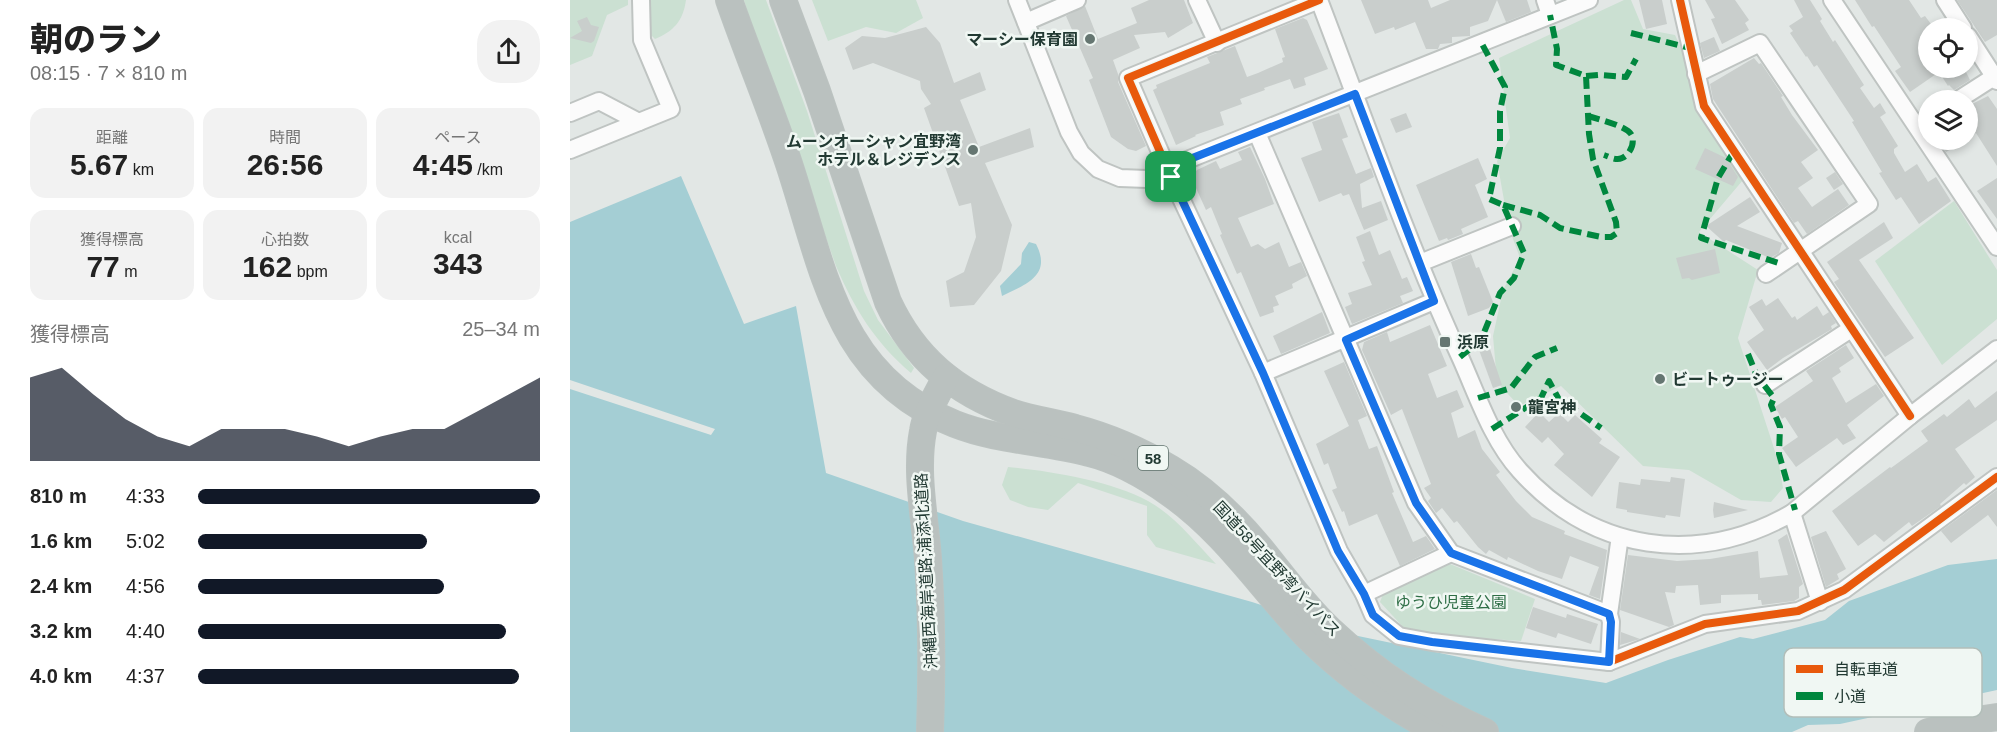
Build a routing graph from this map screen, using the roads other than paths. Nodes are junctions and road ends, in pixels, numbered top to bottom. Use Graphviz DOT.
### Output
graph roads {
  1 [pos="641,0"];
  2 [pos="729,0"];
  3 [pos="783,0"];
  4 [pos="1017,0"];
  5 [pos="1077,0"];
  6 [pos="1197,0"];
  7 [pos="1319,0"];
  8 [pos="1589,0"];
  9 [pos="1680,0"];
  10 [pos="1832,0"];
  11 [pos="1945,0"];
  12 [pos="1547,8"];
  13 [pos="1957,18"];
  14 [pos="1026,22"];
  15 [pos="1217,43"];
  16 [pos="1978,51"];
  17 [pos="1696,74"];
  18 [pos="1996,77"];
  19 [pos="1975,90"];
  20 [pos="1355,94"];
  21 [pos="570,112"];
  22 [pos="1918,117"];
  23 [pos="639,122"];
  24 [pos="1257,133"];
  25 [pos="570,150"];
  26 [pos="1939,150"];
  27 [pos="1167,168"];
  28 [pos="1512,226"];
  29 [pos="1997,247"];
  30 [pos="1800,252"];
  31 [pos="1420,263"];
  32 [pos="1766,274"];
  33 [pos="1434,301"];
  34 [pos="1851,329"];
  35 [pos="1346,340"];
  36 [pos="1997,349"];
  37 [pos="1263,373"];
  38 [pos="946,377"];
  39 [pos="1765,385"];
  40 [pos="928,411"];
  41 [pos="1910,416"];
  42 [pos="1997,477"];
  43 [pos="1792,513"];
  44 [pos="1619,543"];
  45 [pos="1451,553"];
  46 [pos="1364,594"];
  47 [pos="1820,602"];
  48 [pos="1609,614"];
  49 [pos="1609,662"];
  50 [pos="1997,717"];
  51 [pos="1943,730"];
  52 [pos="930,732"];
  53 [pos="1439,732"];
  54 [pos="1485,732"];
  1 -- 23 [label="street"];
  2 -- 40 [label="highway, 国道58号宜野湾バイパス / 58"];
  3 -- 38 [label="highway, 国道58号宜野湾バイパス / 58"];
  4 -- 14 [label="street"];
  5 -- 14 [label="street"];
  6 -- 15 [label="street"];
  7 -- 15 [label="street"];
  7 -- 20 [label="street"];
  8 -- 12 [label="street"];
  9 -- 17 [label="street"];
  10 -- 22 [label="street"];
  11 -- 13 [label="street"];
  12 -- 20 [label="street"];
  14 -- 27 [label="street"];
  15 -- 27 [label="street"];
  16 -- 18 [label="street"];
  17 -- 30 [label="street"];
  17 -- 30 [label="street"];
  18 -- 19 [label="street"];
  20 -- 24 [label="street"];
  20 -- 31 [label="street"];
  21 -- 23 [label="street"];
  23 -- 25 [label="street"];
  24 -- 27 [label="street"];
  24 -- 35 [label="street"];
  26 -- 29 [label="street"];
  27 -- 37 [label="street"];
  28 -- 31 [label="street"];
  30 -- 32 [label="street"];
  30 -- 34 [label="street"];
  31 -- 33 [label="street"];
  33 -- 35 [label="street"];
  33 -- 43 [label="street"];
  34 -- 39 [label="street"];
  34 -- 41 [label="street"];
  35 -- 37 [label="street"];
  35 -- 45 [label="street"];
  36 -- 41 [label="street"];
  37 -- 46 [label="street"];
  38 -- 40 [label="highway, 沖縄西海岸道路;浦添北道路"];
  38 -- 54 [label="highway, 国道58号宜野湾バイパス / 58"];
  40 -- 52 [label="highway, 沖縄西海岸道路;浦添北道路"];
  40 -- 53 [label="highway, 国道58号宜野湾バイパス / 58"];
  41 -- 43 [label="street"];
  42 -- 47 [label="street"];
  43 -- 47 [label="street"];
  44 -- 48 [label="street"];
  45 -- 46 [label="street"];
  45 -- 48 [label="street"];
  46 -- 49 [label="street"];
  47 -- 49 [label="street"];
  48 -- 49 [label="street"];
  50 -- 51 [label="highway"];
}
